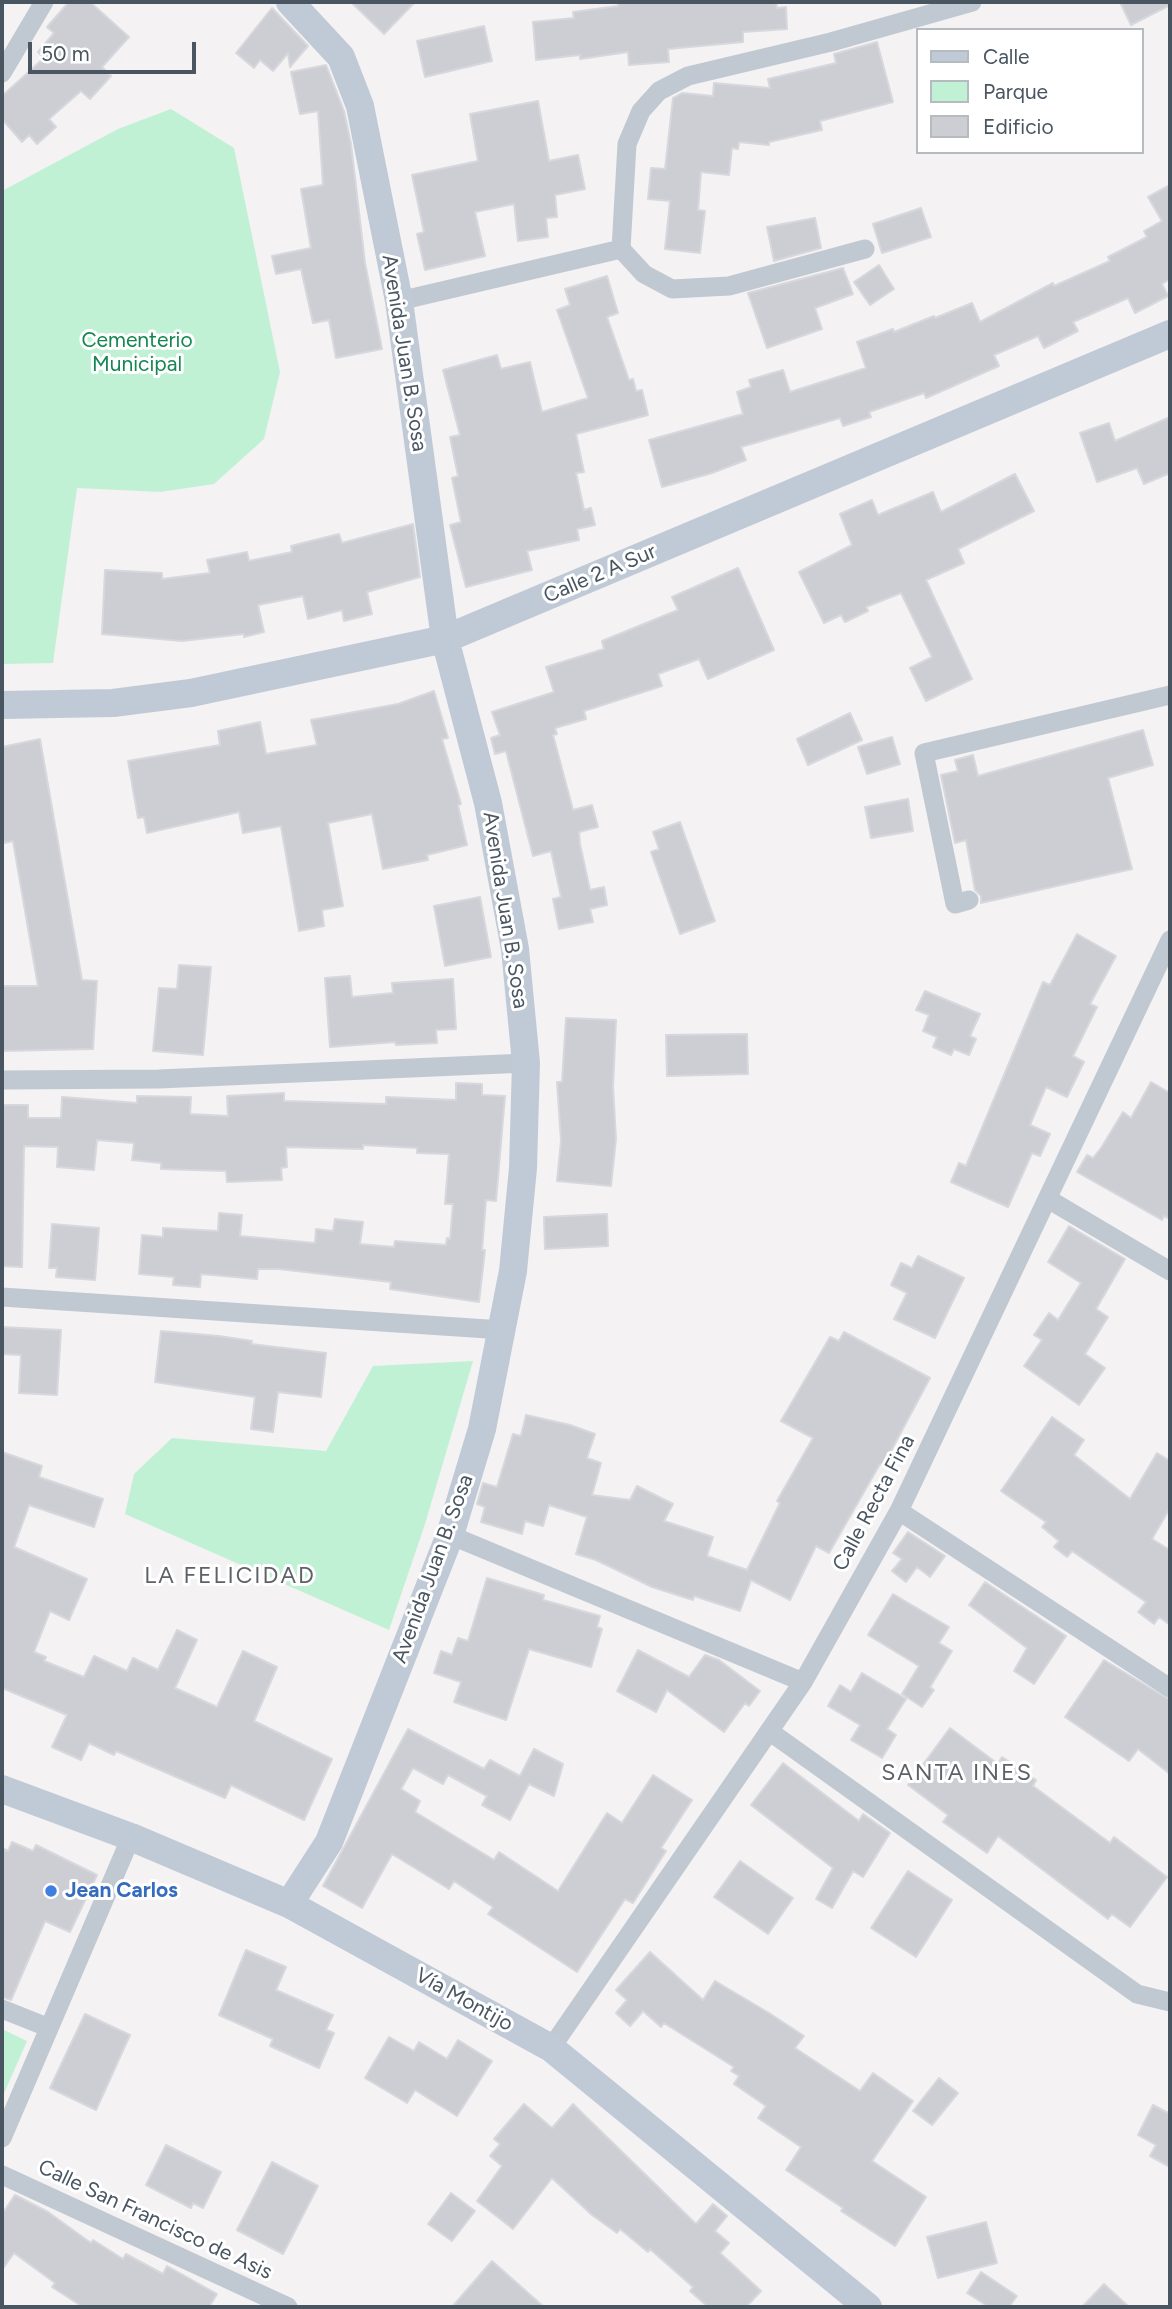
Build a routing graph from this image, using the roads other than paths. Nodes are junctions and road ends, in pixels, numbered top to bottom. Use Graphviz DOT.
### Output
graph roads {
  1 [pos="44,2"];
  2 [pos="290,2"];
  3 [pos="972,2"];
  4 [pos="2,73"];
  5 [pos="621,249"];
  6 [pos="865,249"];
  7 [pos="399,301"];
  8 [pos="1170,334"];
  9 [pos="445,639"];
  10 [pos="1170,695"];
  11 [pos="2,705"];
  12 [pos="969,900"];
  13 [pos="1170,940"];
  14 [pos="526,1063"];
  15 [pos="2,1080"];
  16 [pos="1048,1199"];
  17 [pos="1170,1271"];
  18 [pos="2,1297"];
  19 [pos="503,1329"];
  20 [pos="898,1511"];
  21 [pos="450,1535"];
  22 [pos="803,1682"];
  23 [pos="1170,1688"];
  24 [pos="769,1731"];
  25 [pos="2,1789"];
  26 [pos="131,1837"];
  27 [pos="289,1903"];
  28 [pos="1170,2002"];
  29 [pos="2,2009"];
  30 [pos="47,2027"];
  31 [pos="551,2048"];
  32 [pos="2,2138"];
  33 [pos="2,2175"];
  34 [pos="288,2307"];
  35 [pos="868,2307"];
  1 -- 4 [label="street"];
  2 -- 7 [label="main road, Avenida Juan B. Sosa"];
  3 -- 5 [label="street"];
  5 -- 6 [label="street"];
  5 -- 7 [label="street"];
  7 -- 9 [label="main road, Avenida Juan B. Sosa"];
  8 -- 9 [label="main road, Calle 2 A Sur"];
  9 -- 11 [label="main road, Calle 2 A Sur"];
  9 -- 14 [label="main road, Avenida Juan B. Sosa"];
  10 -- 12 [label="street"];
  13 -- 16 [label="street, Calle Recta Fina"];
  14 -- 15 [label="street"];
  14 -- 19 [label="main road, Avenida Juan B. Sosa"];
  16 -- 17 [label="street"];
  16 -- 20 [label="street, Calle Recta Fina"];
  18 -- 19 [label="street"];
  19 -- 21 [label="main road, Avenida Juan B. Sosa"];
  20 -- 22 [label="street, Calle Recta Fina"];
  20 -- 23 [label="street"];
  21 -- 22 [label="street"];
  21 -- 27 [label="main road, Avenida Juan B. Sosa"];
  22 -- 24 [label="street, Calle Recta Fina"];
  24 -- 28 [label="street"];
  24 -- 31 [label="street, Calle Recta Fina"];
  25 -- 26 [label="main road, Vía Montijo"];
  26 -- 27 [label="main road, Vía Montijo"];
  26 -- 30 [label="street"];
  27 -- 31 [label="main road, Vía Montijo"];
  29 -- 30 [label="street"];
  30 -- 32 [label="street"];
  31 -- 35 [label="main road, Vía Montijo"];
  33 -- 34 [label="street, Calle San Francisco de Asis"];
}
